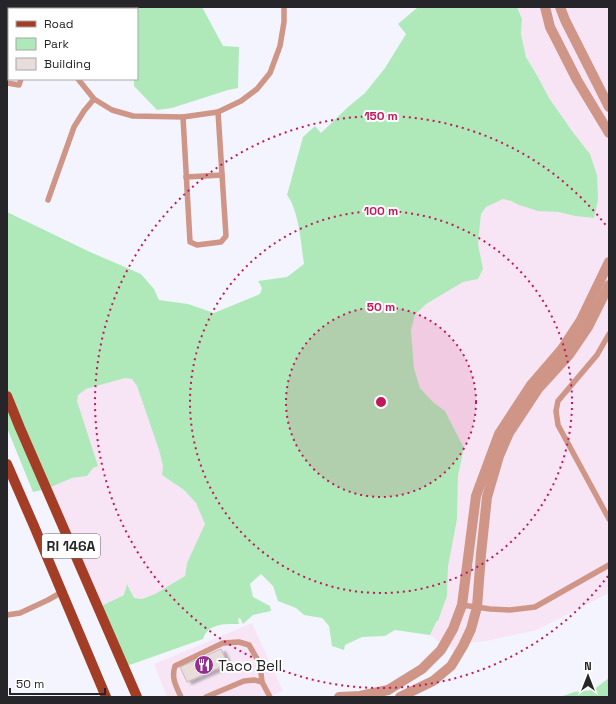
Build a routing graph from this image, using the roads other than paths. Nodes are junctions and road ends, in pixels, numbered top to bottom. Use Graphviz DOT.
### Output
graph roads {
  1 [pos="284,7"];
  2 [pos="545,7"];
  3 [pos="560,7"];
  4 [pos="21,80"];
  5 [pos="79,80"];
  6 [pos="7,83"];
  7 [pos="94,99"];
  8 [pos="609,107"];
  9 [pos="218,112"];
  10 [pos="182,117"];
  11 [pos="609,133"];
  12 [pos="222,175"];
  13 [pos="186,177"];
  14 [pos="48,200"];
  15 [pos="609,262"];
  16 [pos="609,285"];
  17 [pos="609,334"];
  18 [pos="7,396"];
  19 [pos="7,464"];
  20 [pos="609,519"];
  21 [pos="609,565"];
  22 [pos="62,592"];
  23 [pos="462,605"];
  24 [pos="477,607"];
  25 [pos="7,615"];
  26 [pos="262,682"];
  27 [pos="106,697"];
  28 [pos="137,697"];
  29 [pos="181,697"];
  30 [pos="206,697"];
  31 [pos="270,697"];
  32 [pos="339,697"];
  33 [pos="400,697"];
  1 -- 9 [label="lane"];
  2 -- 11 [label="street"];
  3 -- 8 [label="street"];
  4 -- 6 [label="lane"];
  5 -- 7 [label="lane"];
  7 -- 10 [label="lane"];
  7 -- 14 [label="lane"];
  9 -- 10 [label="lane"];
  9 -- 12 [label="lane"];
  10 -- 13 [label="lane"];
  12 -- 13 [label="lane"];
  12 -- 13 [label="lane"];
  15 -- 23 [label="street"];
  16 -- 24 [label="street"];
  17 -- 20 [label="lane"];
  18 -- 28 [label="main road, RI 146A"];
  19 -- 22 [label="main road, RI 146A"];
  21 -- 24 [label="lane"];
  22 -- 25 [label="lane"];
  22 -- 27 [label="main road, RI 146A"];
  23 -- 24 [label="lane"];
  23 -- 32 [label="street"];
  24 -- 33 [label="street"];
  26 -- 29 [label="lane"];
  26 -- 30 [label="lane"];
  26 -- 31 [label="lane"];
}
